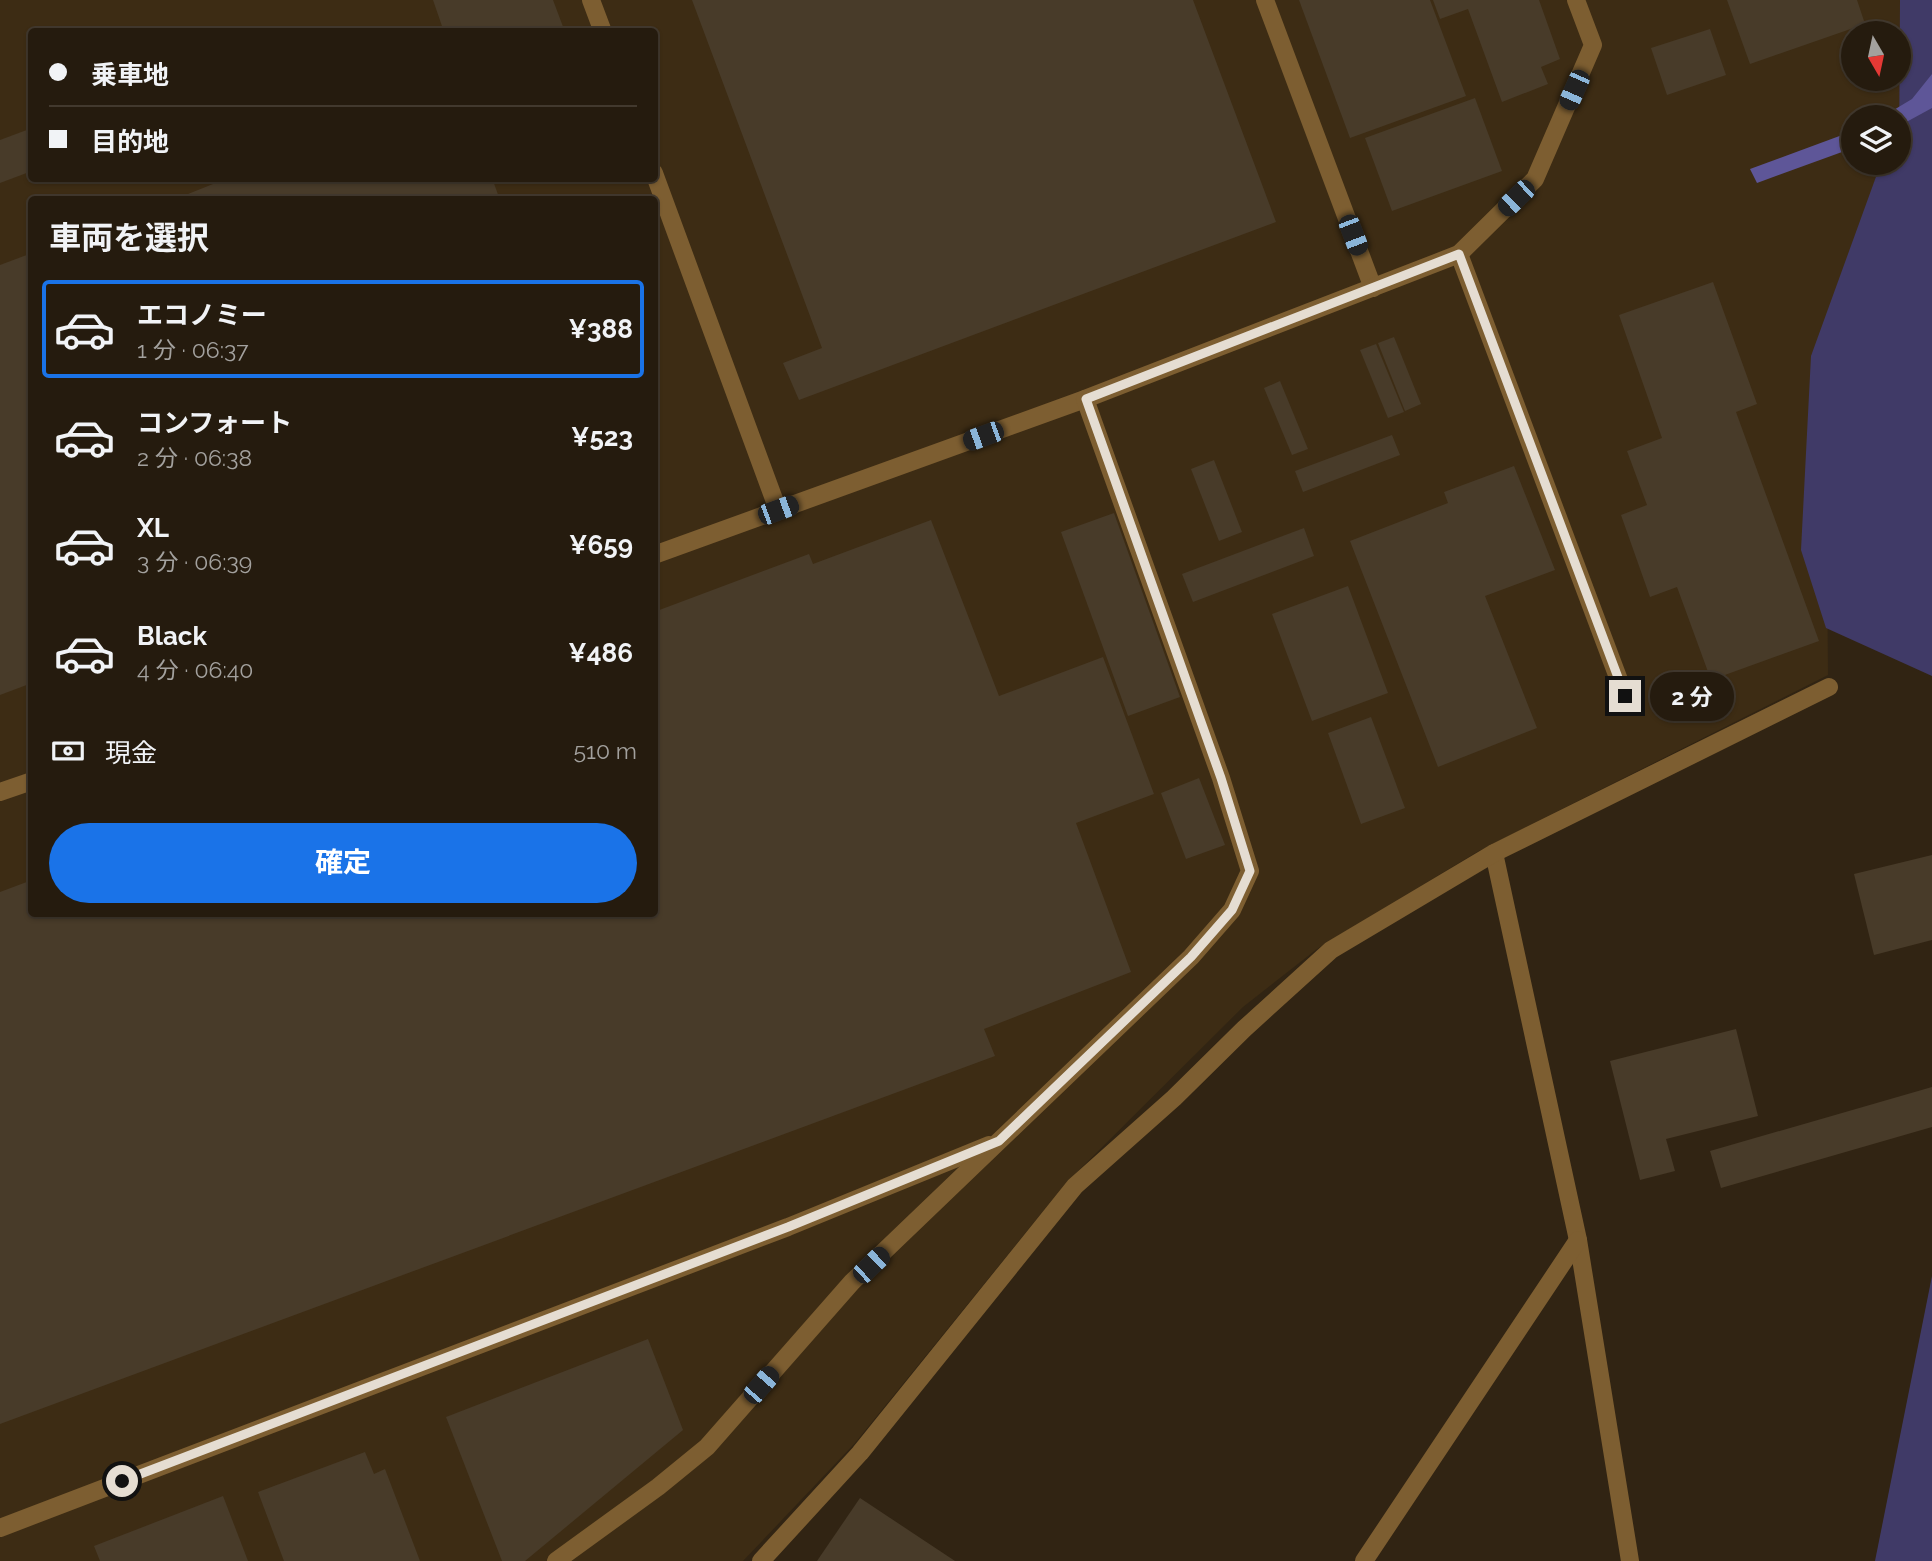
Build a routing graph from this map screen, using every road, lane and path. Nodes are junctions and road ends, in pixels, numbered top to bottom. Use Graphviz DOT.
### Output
graph roads {
  1 [pos="591,0"];
  2 [pos="1265,0"];
  3 [pos="1576,0"];
  4 [pos="602,28"];
  5 [pos="657,182"];
  6 [pos="1459,254"];
  7 [pos="1373,288"];
  8 [pos="1086,399"];
  9 [pos="778,510"];
  10 [pos="658,554"];
  11 [pos="1829,687"];
  12 [pos="1625,696"];
  13 [pos="28,782"];
  14 [pos="0,792"];
  15 [pos="1494,853"];
  16 [pos="999,1141"];
  17 [pos="1578,1240"];
  18 [pos="0,1528"];
  19 [pos="556,1561"];
  20 [pos="761,1561"];
  21 [pos="1364,1561"];
  22 [pos="1630,1561"];
  1 -- 4 [label="street"];
  2 -- 7 [label="street"];
  3 -- 6 [label="street"];
  5 -- 9 [label="street"];
  6 -- 7 [label="street"];
  6 -- 12 [label="street"];
  7 -- 8 [label="street"];
  8 -- 9 [label="street"];
  8 -- 16 [label="street"];
  9 -- 10 [label="street"];
  11 -- 15 [label="street"];
  13 -- 14 [label="street"];
  15 -- 17 [label="street"];
  15 -- 20 [label="street"];
  16 -- 18 [label="street"];
  16 -- 19 [label="street"];
  17 -- 21 [label="street"];
  17 -- 22 [label="street"];
}
